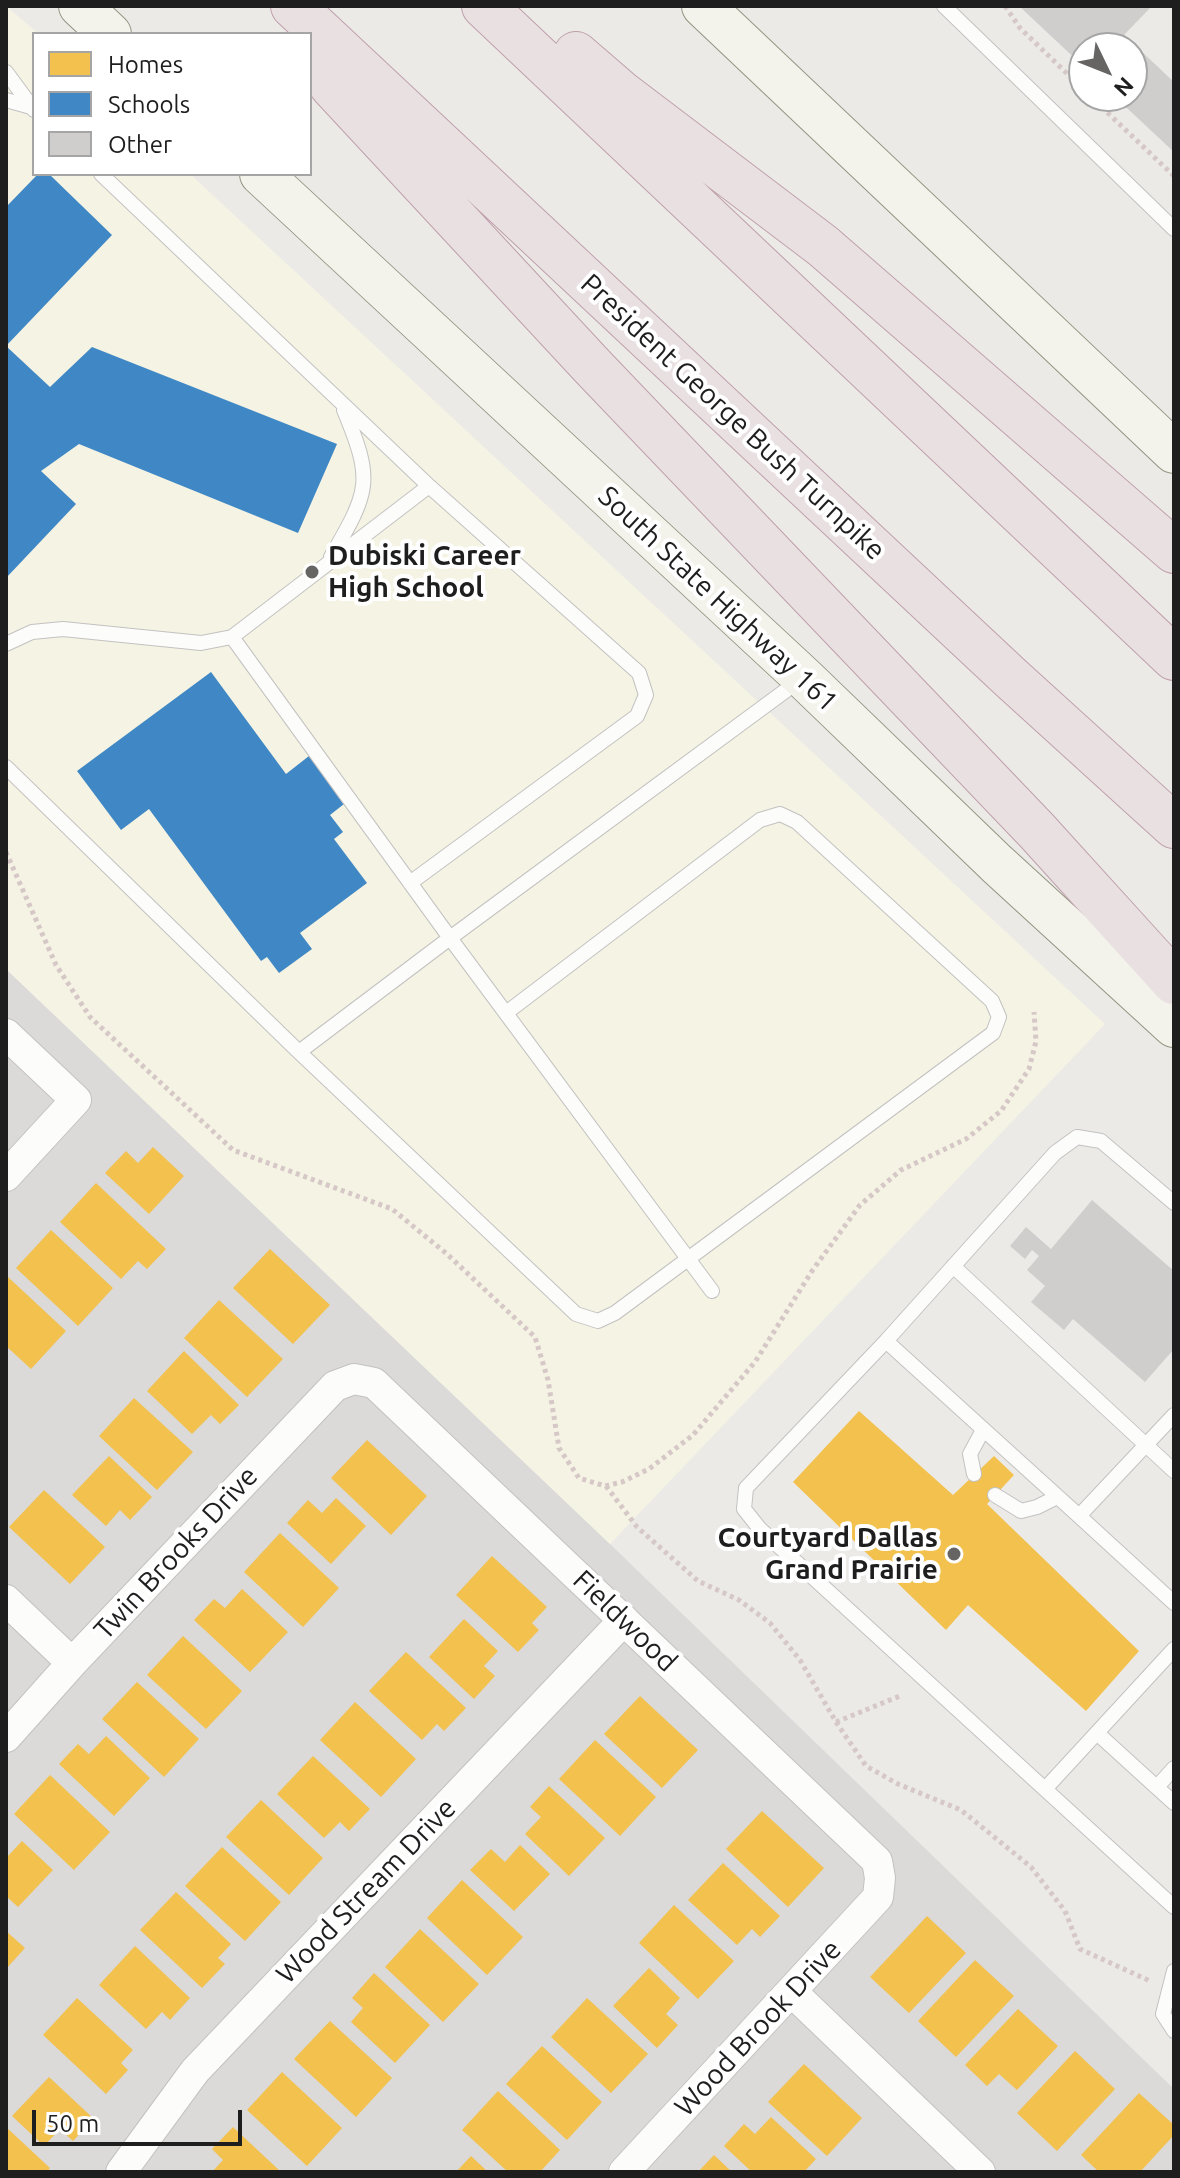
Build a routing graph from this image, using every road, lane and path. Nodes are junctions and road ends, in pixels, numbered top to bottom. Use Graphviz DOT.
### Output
graph roads {
  1 [pos="80,6"];
  2 [pos="268,6"];
  3 [pos="293,6"];
  4 [pos="484,6"];
  5 [pos="518,6"];
  6 [pos="703,6"];
  7 [pos="944,6"];
  8 [pos="1005,6"];
  9 [pos="108,32"];
  10 [pos="289,32"];
  11 [pos="312,61"];
  12 [pos="6,72"];
  13 [pos="1068,74"];
  14 [pos="6,100"];
  15 [pos="32,108"];
  16 [pos="32,109"];
  17 [pos="1107,112"];
  18 [pos="103,176"];
  19 [pos="263,176"];
  20 [pos="1174,176"];
  21 [pos="1174,229"];
  22 [pos="340,402"];
  23 [pos="1174,452"];
  24 [pos="429,486"];
  25 [pos="1174,551"];
  26 [pos="327,563"];
  27 [pos="232,637"];
  28 [pos="6,644"];
  29 [pos="1174,658"];
  30 [pos="804,678"];
  31 [pos="6,767"];
  32 [pos="1174,826"];
  33 [pos="6,852"];
  34 [pos="410,883"];
  35 [pos="450,938"];
  36 [pos="1174,982"];
  37 [pos="1034,1012"];
  38 [pos="506,1013"];
  39 [pos="1174,1026"];
  40 [pos="6,1034"];
  41 [pos="299,1052"];
  42 [pos="6,1176"];
  43 [pos="1174,1203"];
  44 [pos="687,1258"];
  45 [pos="953,1266"];
  46 [pos="712,1291"];
  47 [pos="886,1341"];
  48 [pos="354,1379"];
  49 [pos="1174,1415"];
  50 [pos="983,1430"];
  51 [pos="1146,1445"];
  52 [pos="1174,1471"];
  53 [pos="974,1474"];
  54 [pos="605,1486"];
  55 [pos="995,1495"];
  56 [pos="1057,1497"];
  57 [pos="1079,1516"];
  58 [pos="6,1600"];
  59 [pos="1174,1603"];
  60 [pos="624,1620"];
  61 [pos="1174,1649"];
  62 [pos="72,1663"];
  63 [pos="900,1696"];
  64 [pos="836,1722"];
  65 [pos="1097,1733"];
  66 [pos="6,1737"];
  67 [pos="1174,1768"];
  68 [pos="1157,1787"];
  69 [pos="1045,1789"];
  70 [pos="1174,1803"];
  71 [pos="880,1878"];
  72 [pos="1174,1907"];
  73 [pos="1174,1971"];
  74 [pos="1147,1980"];
  75 [pos="792,1992"];
  76 [pos="1174,2031"];
  77 [pos="121,2172"];
  78 [pos="624,2172"];
  79 [pos="980,2172"];
  1 -- 9 [label="main road"];
  2 -- 10 [label="highway"];
  3 -- 32 [label="highway, President George Bush Turnpike"];
  4 -- 29 [label="highway"];
  5 -- 25 [label="highway"];
  6 -- 23 [label="main road"];
  7 -- 21 [label="lane"];
  8 -- 13 [label="path"];
  11 -- 36 [label="highway"];
  12 -- 15 [label="lane"];
  14 -- 16 [label="lane"];
  17 -- 20 [label="path"];
  18 -- 22 [label="lane"];
  19 -- 30 [label="main road, South State Highway 161"];
  22 -- 24 [label="lane"];
  22 -- 26 [label="lane"];
  24 -- 26 [label="lane"];
  24 -- 34 [label="lane"];
  26 -- 27 [label="lane"];
  27 -- 28 [label="lane"];
  27 -- 34 [label="lane"];
  30 -- 35 [label="lane"];
  30 -- 39 [label="main road, South State Highway 161"];
  31 -- 41 [label="lane"];
  33 -- 54 [label="path"];
  34 -- 35 [label="lane"];
  35 -- 38 [label="lane"];
  35 -- 41 [label="lane"];
  37 -- 54 [label="path"];
  38 -- 44 [label="lane"];
  38 -- 44 [label="lane"];
  40 -- 42 [label="street"];
  41 -- 44 [label="lane"];
  43 -- 45 [label="lane"];
  44 -- 46 [label="lane"];
  45 -- 47 [label="lane"];
  45 -- 51 [label="lane"];
  47 -- 50 [label="lane"];
  47 -- 69 [label="lane"];
  48 -- 60 [label="street, Fieldwood"];
  48 -- 62 [label="street, Twin Brooks Drive"];
  49 -- 51 [label="lane"];
  50 -- 53 [label="lane"];
  50 -- 56 [label="lane"];
  51 -- 52 [label="lane"];
  51 -- 57 [label="lane"];
  54 -- 64 [label="path"];
  55 -- 56 [label="lane"];
  56 -- 57 [label="lane"];
  57 -- 59 [label="lane"];
  58 -- 62 [label="street"];
  60 -- 71 [label="street, Fieldwood"];
  60 -- 77 [label="street, Wood Stream Drive"];
  61 -- 65 [label="lane"];
  62 -- 66 [label="street, Twin Brooks Drive"];
  63 -- 64 [label="path"];
  64 -- 74 [label="path"];
  65 -- 68 [label="lane"];
  65 -- 69 [label="lane"];
  67 -- 68 [label="lane"];
  68 -- 70 [label="lane"];
  69 -- 72 [label="lane"];
  71 -- 75 [label="street, Wood Brook Drive"];
  73 -- 76 [label="lane"];
  75 -- 78 [label="street, Wood Brook Drive"];
  75 -- 79 [label="street"];
}
